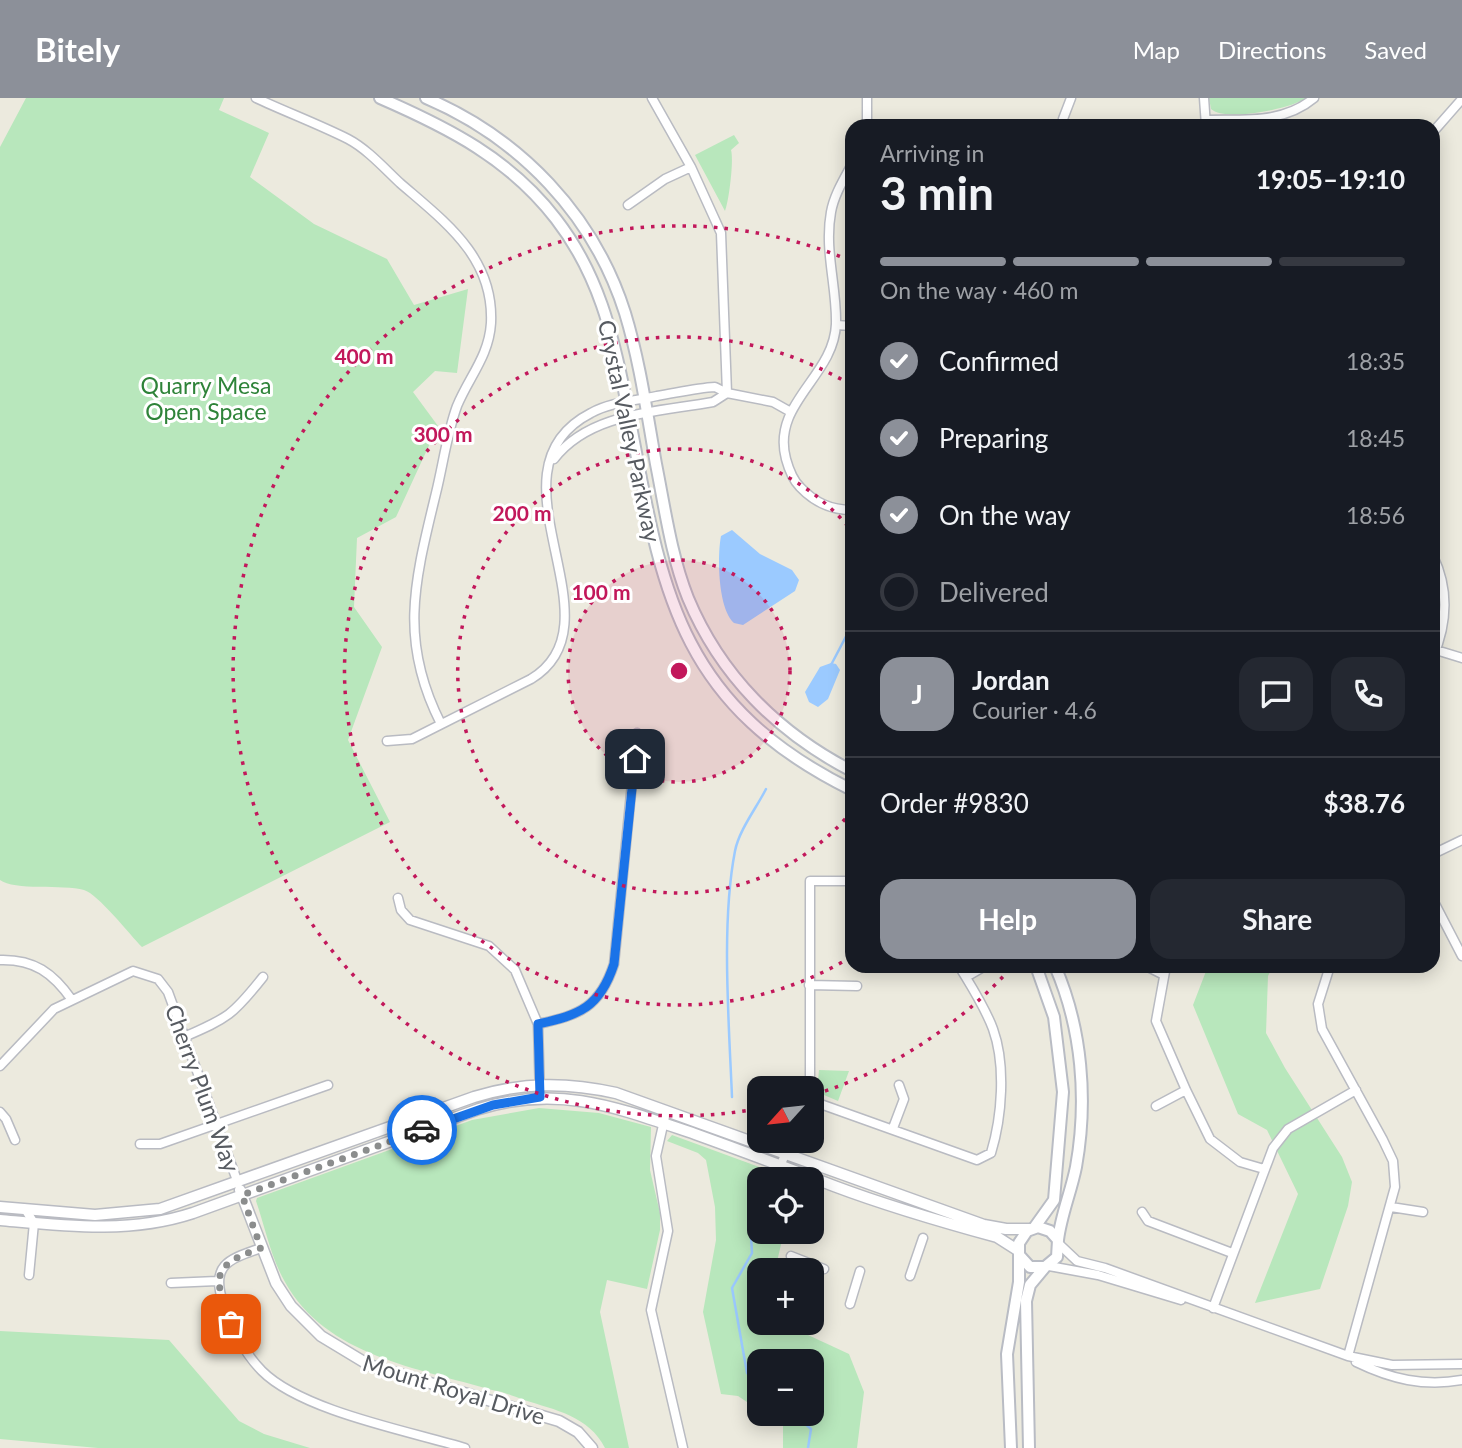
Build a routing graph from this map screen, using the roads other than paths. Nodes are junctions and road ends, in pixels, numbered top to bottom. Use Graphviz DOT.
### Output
graph roads {
  1 [pos="256,98"];
  2 [pos="380,98"];
  3 [pos="426,98"];
  4 [pos="652,98"];
  5 [pos="867,98"];
  6 [pos="1072,98"];
  7 [pos="1204,98"];
  8 [pos="1314,98"];
  9 [pos="1462,99"];
  10 [pos="867,119"];
  11 [pos="1063,119"];
  12 [pos="1206,119"];
  13 [pos="1284,119"];
  14 [pos="1440,124"];
  15 [pos="691,167"];
  16 [pos="845,179"];
  17 [pos="628,205"];
  18 [pos="836,325"];
  19 [pos="845,326"];
  20 [pos="727,393"];
  21 [pos="644,399"];
  22 [pos="626,401"];
  23 [pos="789,411"];
  24 [pos="647,414"];
  25 [pos="629,418"];
  26 [pos="550,464"];
  27 [pos="845,509"];
  28 [pos="1440,577"];
  29 [pos="1440,633"];
  30 [pos="1440,654"];
  31 [pos="1462,658"];
  32 [pos="441,724"];
  33 [pos="637,733"];
  34 [pos="387,741"];
  35 [pos="845,767"];
  36 [pos="845,786"];
  37 [pos="1462,840"];
  38 [pos="1440,851"];
  39 [pos="845,881"];
  40 [pos="398,898"];
  41 [pos="1440,914"];
  42 [pos="1462,956"];
  43 [pos="0,960"];
  44 [pos="964,973"];
  45 [pos="973,973"];
  46 [pos="1038,973"];
  47 [pos="1057,973"];
  48 [pos="1164,973"];
  49 [pos="1328,973"];
  50 [pos="263,977"];
  51 [pos="966,977"];
  52 [pos="810,985"];
  53 [pos="857,986"];
  54 [pos="72,1000"];
  55 [pos="538,1024"];
  56 [pos="184,1037"];
  57 [pos="0,1066"];
  58 [pos="810,1076"];
  59 [pos="539,1084"];
  60 [pos="899,1084"];
  61 [pos="328,1085"];
  62 [pos="1186,1090"];
  63 [pos="1356,1090"];
  64 [pos="540,1097"];
  65 [pos="824,1105"];
  66 [pos="1156,1106"];
  67 [pos="0,1112"];
  68 [pos="667,1112"];
  69 [pos="664,1124"];
  70 [pos="216,1125"];
  71 [pos="893,1128"];
  72 [pos="747,1139"];
  73 [pos="15,1140"];
  74 [pos="140,1144"];
  75 [pos="786,1153"];
  76 [pos="790,1153"];
  77 [pos="781,1164"];
  78 [pos="1264,1169"];
  79 [pos="238,1183"];
  80 [pos="242,1195"];
  81 [pos="0,1207"];
  82 [pos="1391,1207"];
  83 [pos="25,1209"];
  84 [pos="1142,1212"];
  85 [pos="1423,1212"];
  86 [pos="0,1220"];
  87 [pos="34,1223"];
  88 [pos="1032,1229"];
  89 [pos="923,1238"];
  90 [pos="1058,1242"];
  91 [pos="261,1248"];
  92 [pos="1232,1253"];
  93 [pos="1019,1254"];
  94 [pos="791,1256"];
  95 [pos="796,1258"];
  96 [pos="1047,1267"];
  97 [pos="860,1271"];
  98 [pos="29,1275"];
  99 [pos="910,1276"];
  100 [pos="217,1281"];
  101 [pos="171,1283"];
  102 [pos="1195,1302"];
  103 [pos="850,1304"];
  104 [pos="1213,1308"];
  105 [pos="1348,1356"];
  106 [pos="1462,1363"];
  107 [pos="1462,1380"];
  108 [pos="465,1448"];
  109 [pos="592,1448"];
  110 [pos="682,1448"];
  111 [pos="1011,1448"];
  112 [pos="1029,1448"];
  1 -- 32 [label="street"];
  2 -- 22 [label="main road, Crystal Valley Parkway"];
  3 -- 21 [label="main road, Crystal Valley Parkway"];
  4 -- 15 [label="street"];
  5 -- 10 [label="street"];
  6 -- 11 [label="street"];
  7 -- 12 [label="street"];
  8 -- 13 [label="street"];
  9 -- 14 [label="street"];
  15 -- 17 [label="street"];
  15 -- 20 [label="street"];
  16 -- 18 [label="street"];
  18 -- 19 [label="street"];
  18 -- 23 [label="street"];
  20 -- 21 [label="street"];
  20 -- 23 [label="street"];
  20 -- 24 [label="street"];
  21 -- 22 [label="street"];
  21 -- 24 [label="main road, Crystal Valley Parkway"];
  22 -- 25 [label="main road, Crystal Valley Parkway"];
  22 -- 26 [label="street"];
  23 -- 27 [label="street"];
  24 -- 25 [label="street"];
  24 -- 35 [label="main road, Crystal Valley Parkway"];
  25 -- 26 [label="street"];
  25 -- 36 [label="main road, Crystal Valley Parkway"];
  26 -- 32 [label="street"];
  28 -- 29 [label="street"];
  30 -- 31 [label="street"];
  32 -- 34 [label="street"];
  33 -- 55 [label="street"];
  37 -- 38 [label="street"];
  39 -- 52 [label="street"];
  40 -- 55 [label="street"];
  41 -- 42 [label="street"];
  43 -- 54 [label="street"];
  44 -- 51 [label="street"];
  45 -- 51 [label="street"];
  46 -- 88 [label="main road"];
  47 -- 90 [label="main road"];
  48 -- 62 [label="street"];
  49 -- 63 [label="street"];
  50 -- 56 [label="street"];
  51 -- 71 [label="street"];
  52 -- 53 [label="street"];
  52 -- 58 [label="street"];
  54 -- 56 [label="street, Cherry Plum Way"];
  54 -- 57 [label="street, Cherry Plum Way"];
  55 -- 59 [label="street"];
  56 -- 70 [label="street, Cherry Plum Way"];
  59 -- 64 [label="street"];
  59 -- 68 [label="street"];
  59 -- 79 [label="street"];
  60 -- 71 [label="street"];
  61 -- 70 [label="street"];
  62 -- 66 [label="street"];
  62 -- 78 [label="street"];
  63 -- 78 [label="street"];
  63 -- 82 [label="street"];
  64 -- 69 [label="street"];
  64 -- 80 [label="street"];
  65 -- 71 [label="street"];
  67 -- 73 [label="street"];
  68 -- 69 [label="street"];
  68 -- 72 [label="street"];
  69 -- 77 [label="street"];
  69 -- 110 [label="street"];
  70 -- 74 [label="street"];
  70 -- 79 [label="street, Cherry Plum Way"];
  75 -- 77 [label="street"];
  76 -- 88 [label="street"];
  77 -- 93 [label="street"];
  78 -- 92 [label="street"];
  79 -- 80 [label="street, Mount Royal Drive"];
  79 -- 83 [label="street"];
  80 -- 87 [label="street"];
  80 -- 91 [label="street, Mount Royal Drive"];
  81 -- 83 [label="street"];
  82 -- 85 [label="street"];
  82 -- 105 [label="street"];
  83 -- 87 [label="street"];
  84 -- 92 [label="street"];
  86 -- 87 [label="street"];
  87 -- 98 [label="street"];
  88 -- 90 [label="main road"];
  88 -- 93 [label="main road"];
  89 -- 99 [label="street"];
  90 -- 96 [label="main road"];
  90 -- 102 [label="street"];
  91 -- 100 [label="street"];
  91 -- 109 [label="street, Mount Royal Drive"];
  92 -- 104 [label="street"];
  93 -- 96 [label="main road"];
  93 -- 111 [label="main road"];
  94 -- 95 [label="street"];
  96 -- 102 [label="street"];
  96 -- 112 [label="main road"];
  97 -- 103 [label="street"];
  100 -- 101 [label="street"];
  100 -- 108 [label="street"];
  102 -- 104 [label="street"];
  104 -- 105 [label="street"];
  105 -- 106 [label="street"];
  105 -- 107 [label="street"];
}
